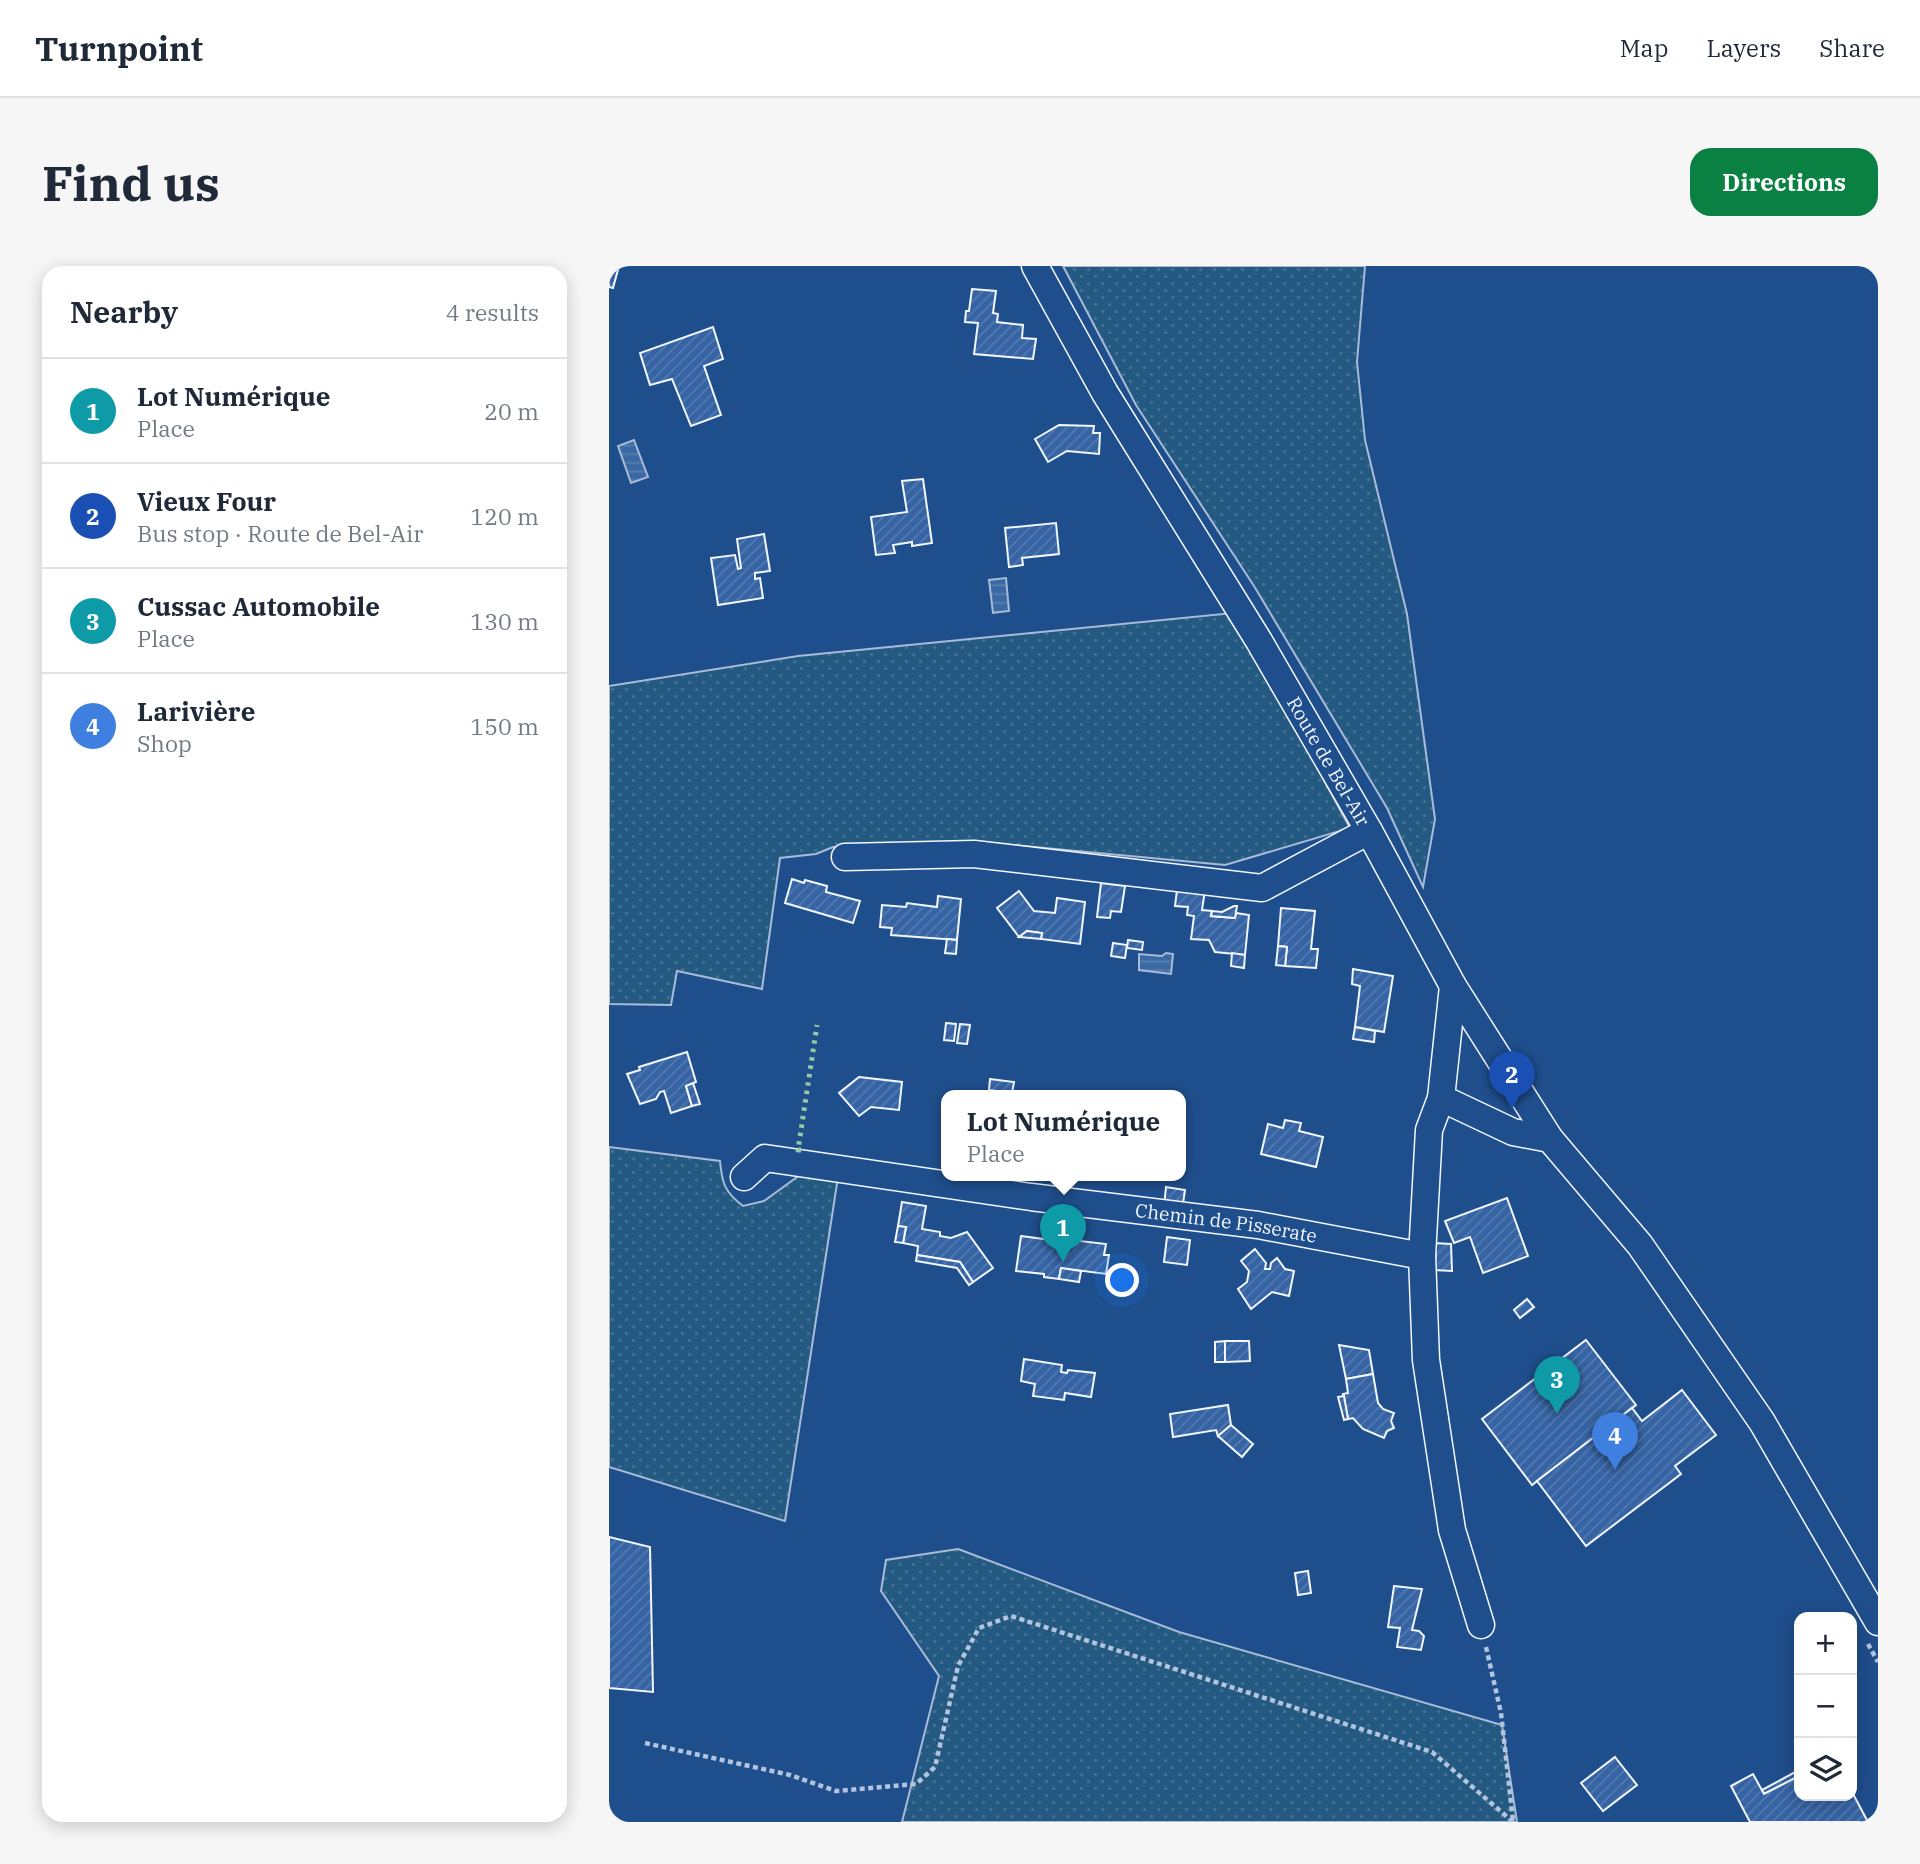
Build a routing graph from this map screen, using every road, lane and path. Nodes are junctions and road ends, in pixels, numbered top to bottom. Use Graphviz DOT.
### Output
graph roads {
  1 [pos="1035,266"];
  2 [pos="1369,831"];
  3 [pos="845,857"];
  4 [pos="1453,986"];
  5 [pos="1441,1098"];
  6 [pos="1550,1139"];
  7 [pos="744,1177"];
  8 [pos="1422,1256"];
  9 [pos="1878,1622"];
  10 [pos="1481,1625"];
  11 [pos="645,1743"];
  12 [pos="1513,1822"];
  1 -- 2 [label="street, Route de Bel-Air"];
  2 -- 3 [label="street"];
  2 -- 4 [label="street, Route de Bel-Air"];
  4 -- 5 [label="street"];
  4 -- 6 [label="street, Route de Bel-Air"];
  5 -- 6 [label="street"];
  5 -- 8 [label="street"];
  6 -- 9 [label="street, Route de Bel-Air"];
  7 -- 8 [label="street, Chemin de Pisserate"];
  8 -- 10 [label="street"];
  10 -- 12 [label="path"];
  11 -- 12 [label="path"];
}
